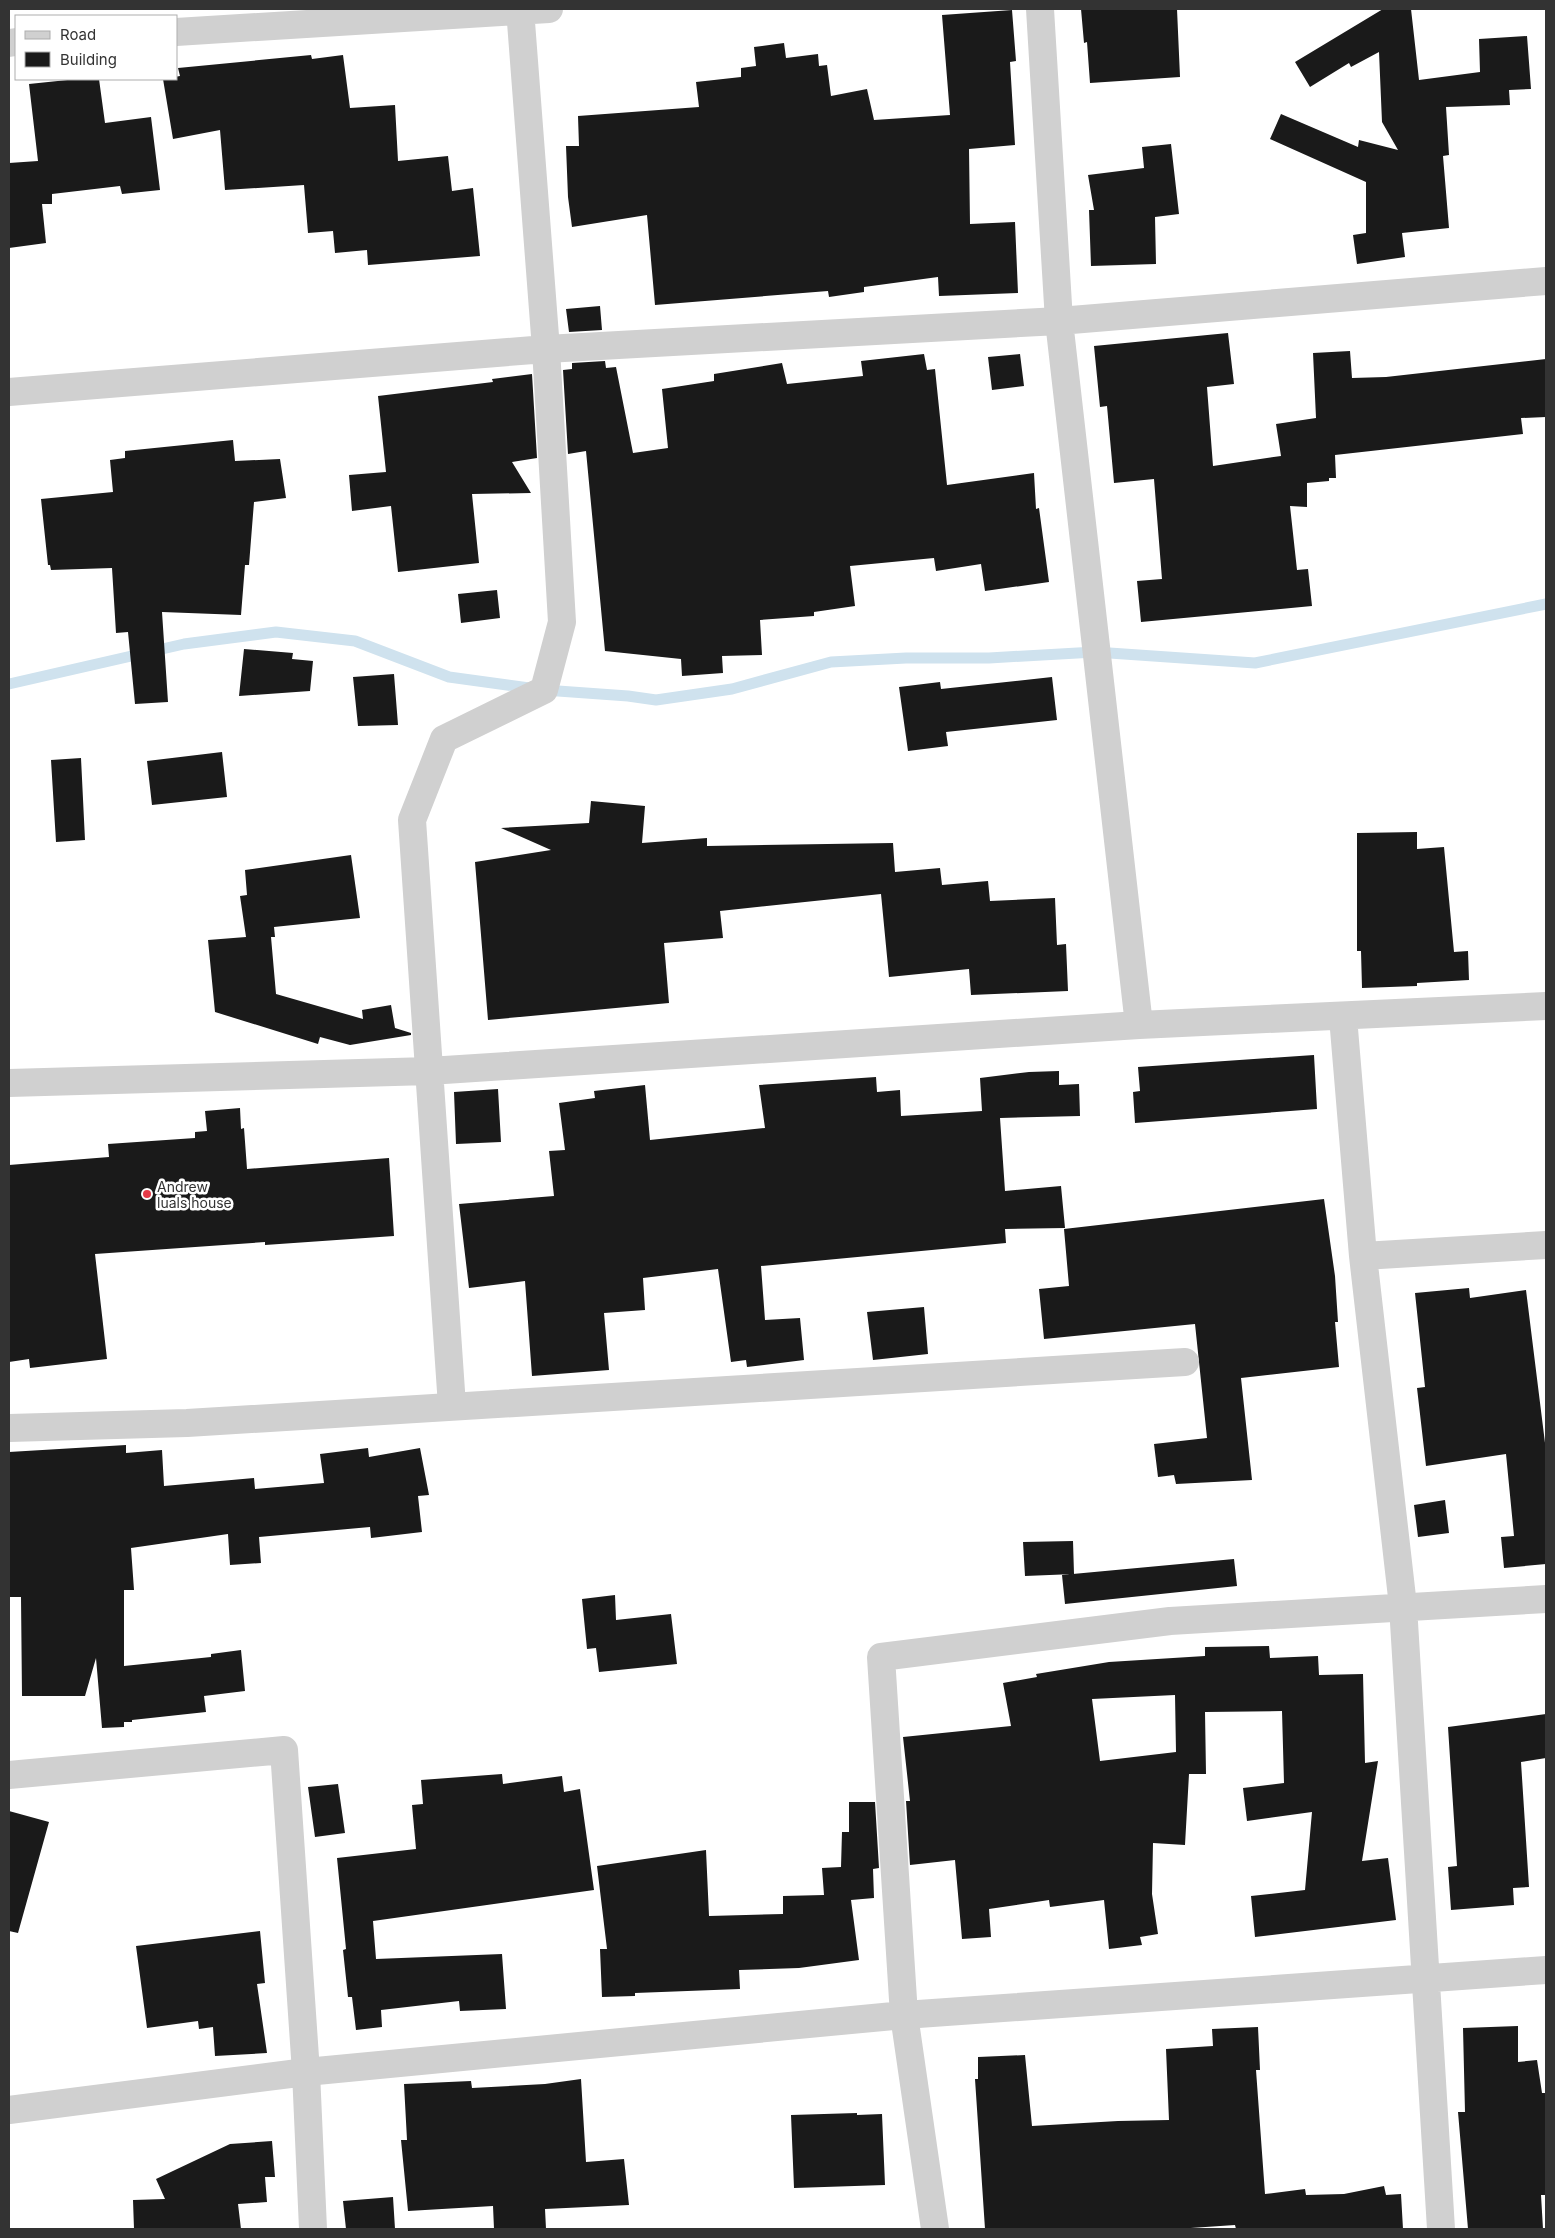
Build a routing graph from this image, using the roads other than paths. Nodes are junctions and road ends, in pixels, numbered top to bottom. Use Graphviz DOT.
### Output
graph roads {
  1 [pos="549,9"];
  2 [pos="1040,9"];
  3 [pos="520,10"];
  4 [pos="178,32"];
  5 [pos="1546,281"];
  6 [pos="1059,321"];
  7 [pos="546,349"];
  8 [pos="9,392"];
  9 [pos="1546,1006"];
  10 [pos="1343,1017"];
  11 [pos="1139,1025"];
  12 [pos="429,1071"];
  13 [pos="9,1083"];
  14 [pos="1546,1245"];
  15 [pos="1363,1256"];
  16 [pos="1185,1362"];
  17 [pos="452,1406"];
  18 [pos="9,1428"];
  19 [pos="1546,1599"];
  20 [pos="1403,1606"];
  21 [pos="9,1775"];
  22 [pos="1546,1970"];
  23 [pos="1425,1979"];
  24 [pos="904,2015"];
  25 [pos="306,2072"];
  26 [pos="9,2110"];
  27 [pos="313,2229"];
  28 [pos="935,2229"];
  29 [pos="1441,2229"];
  1 -- 3 [label="street"];
  2 -- 6 [label="street"];
  3 -- 4 [label="street"];
  3 -- 7 [label="street"];
  5 -- 6 [label="street"];
  6 -- 7 [label="street"];
  6 -- 11 [label="street"];
  7 -- 8 [label="street"];
  7 -- 12 [label="street"];
  9 -- 10 [label="street"];
  10 -- 11 [label="street"];
  10 -- 15 [label="street"];
  11 -- 12 [label="street"];
  12 -- 13 [label="street"];
  12 -- 17 [label="street"];
  14 -- 15 [label="street"];
  15 -- 20 [label="street"];
  16 -- 17 [label="street"];
  17 -- 18 [label="street"];
  19 -- 20 [label="street"];
  20 -- 23 [label="street"];
  20 -- 24 [label="street"];
  21 -- 25 [label="street"];
  22 -- 23 [label="street"];
  23 -- 24 [label="street"];
  23 -- 29 [label="street"];
  24 -- 25 [label="street"];
  24 -- 28 [label="street"];
  25 -- 26 [label="street"];
  25 -- 27 [label="street"];
}
